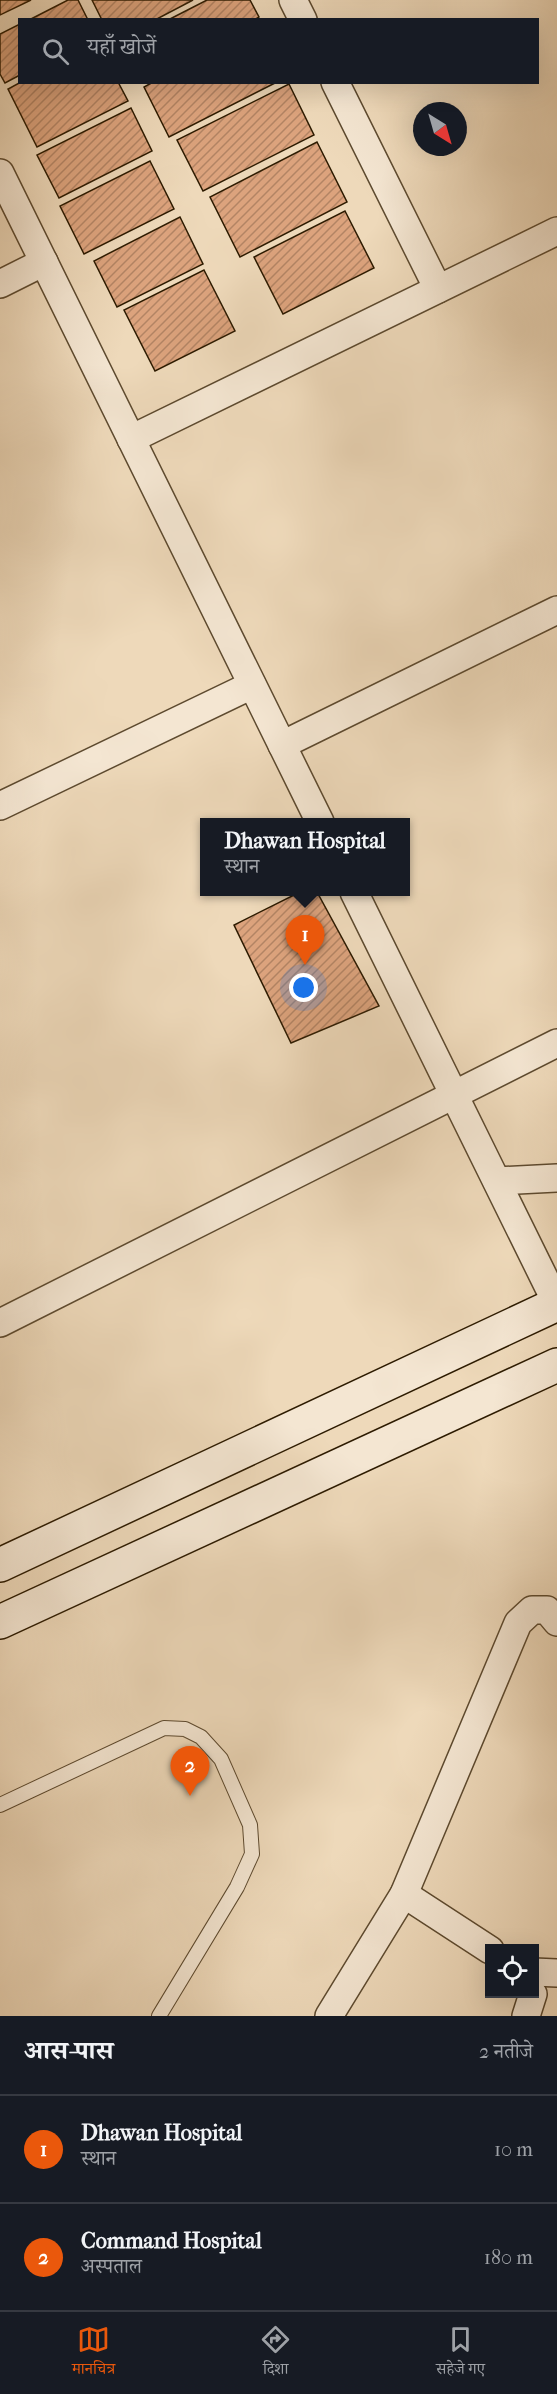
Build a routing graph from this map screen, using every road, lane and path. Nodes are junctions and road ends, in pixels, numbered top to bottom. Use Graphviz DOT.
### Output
graph roads {
  1 [pos="294,0"];
  2 [pos="302,18"];
  3 [pos="336,84"];
  4 [pos="0,173"];
  5 [pos="557,231"];
  6 [pos="44,262"];
  7 [pos="0,284"];
  8 [pos="438,289"];
  9 [pos="131,439"];
  10 [pos="557,610"];
  11 [pos="252,685"];
  12 [pos="282,745"];
  13 [pos="0,806"];
  14 [pos="318,818"];
  15 [pos="356,896"];
  16 [pos="557,1043"];
  17 [pos="454,1094"];
  18 [pos="557,1178"];
  19 [pos="497,1181"];
  20 [pos="557,1304"];
  21 [pos="0,1323"];
  22 [pos="557,1365"];
  23 [pos="0,1565"];
  24 [pos="0,1622"];
  25 [pos="557,1622"];
  26 [pos="0,1805"];
  27 [pos="404,1894"];
  28 [pos="485,1947"];
  29 [pos="540,1980"];
  30 [pos="159,2016"];
  31 [pos="329,2016"];
  32 [pos="526,2016"];
  1 -- 2 [label="street"];
  3 -- 8 [label="street"];
  4 -- 6 [label="street"];
  5 -- 8 [label="street"];
  6 -- 7 [label="street"];
  6 -- 9 [label="street"];
  8 -- 9 [label="street"];
  9 -- 11 [label="street"];
  10 -- 12 [label="street"];
  11 -- 12 [label="street"];
  11 -- 13 [label="street"];
  12 -- 14 [label="street"];
  15 -- 17 [label="street"];
  16 -- 17 [label="street"];
  17 -- 19 [label="street"];
  17 -- 21 [label="street"];
  18 -- 19 [label="street"];
  19 -- 20 [label="street"];
  20 -- 23 [label="main road"];
  22 -- 24 [label="main road"];
  25 -- 27 [label="street"];
  26 -- 30 [label="lane"];
  27 -- 28 [label="street"];
  27 -- 31 [label="street"];
  29 -- 32 [label="street"];
}
